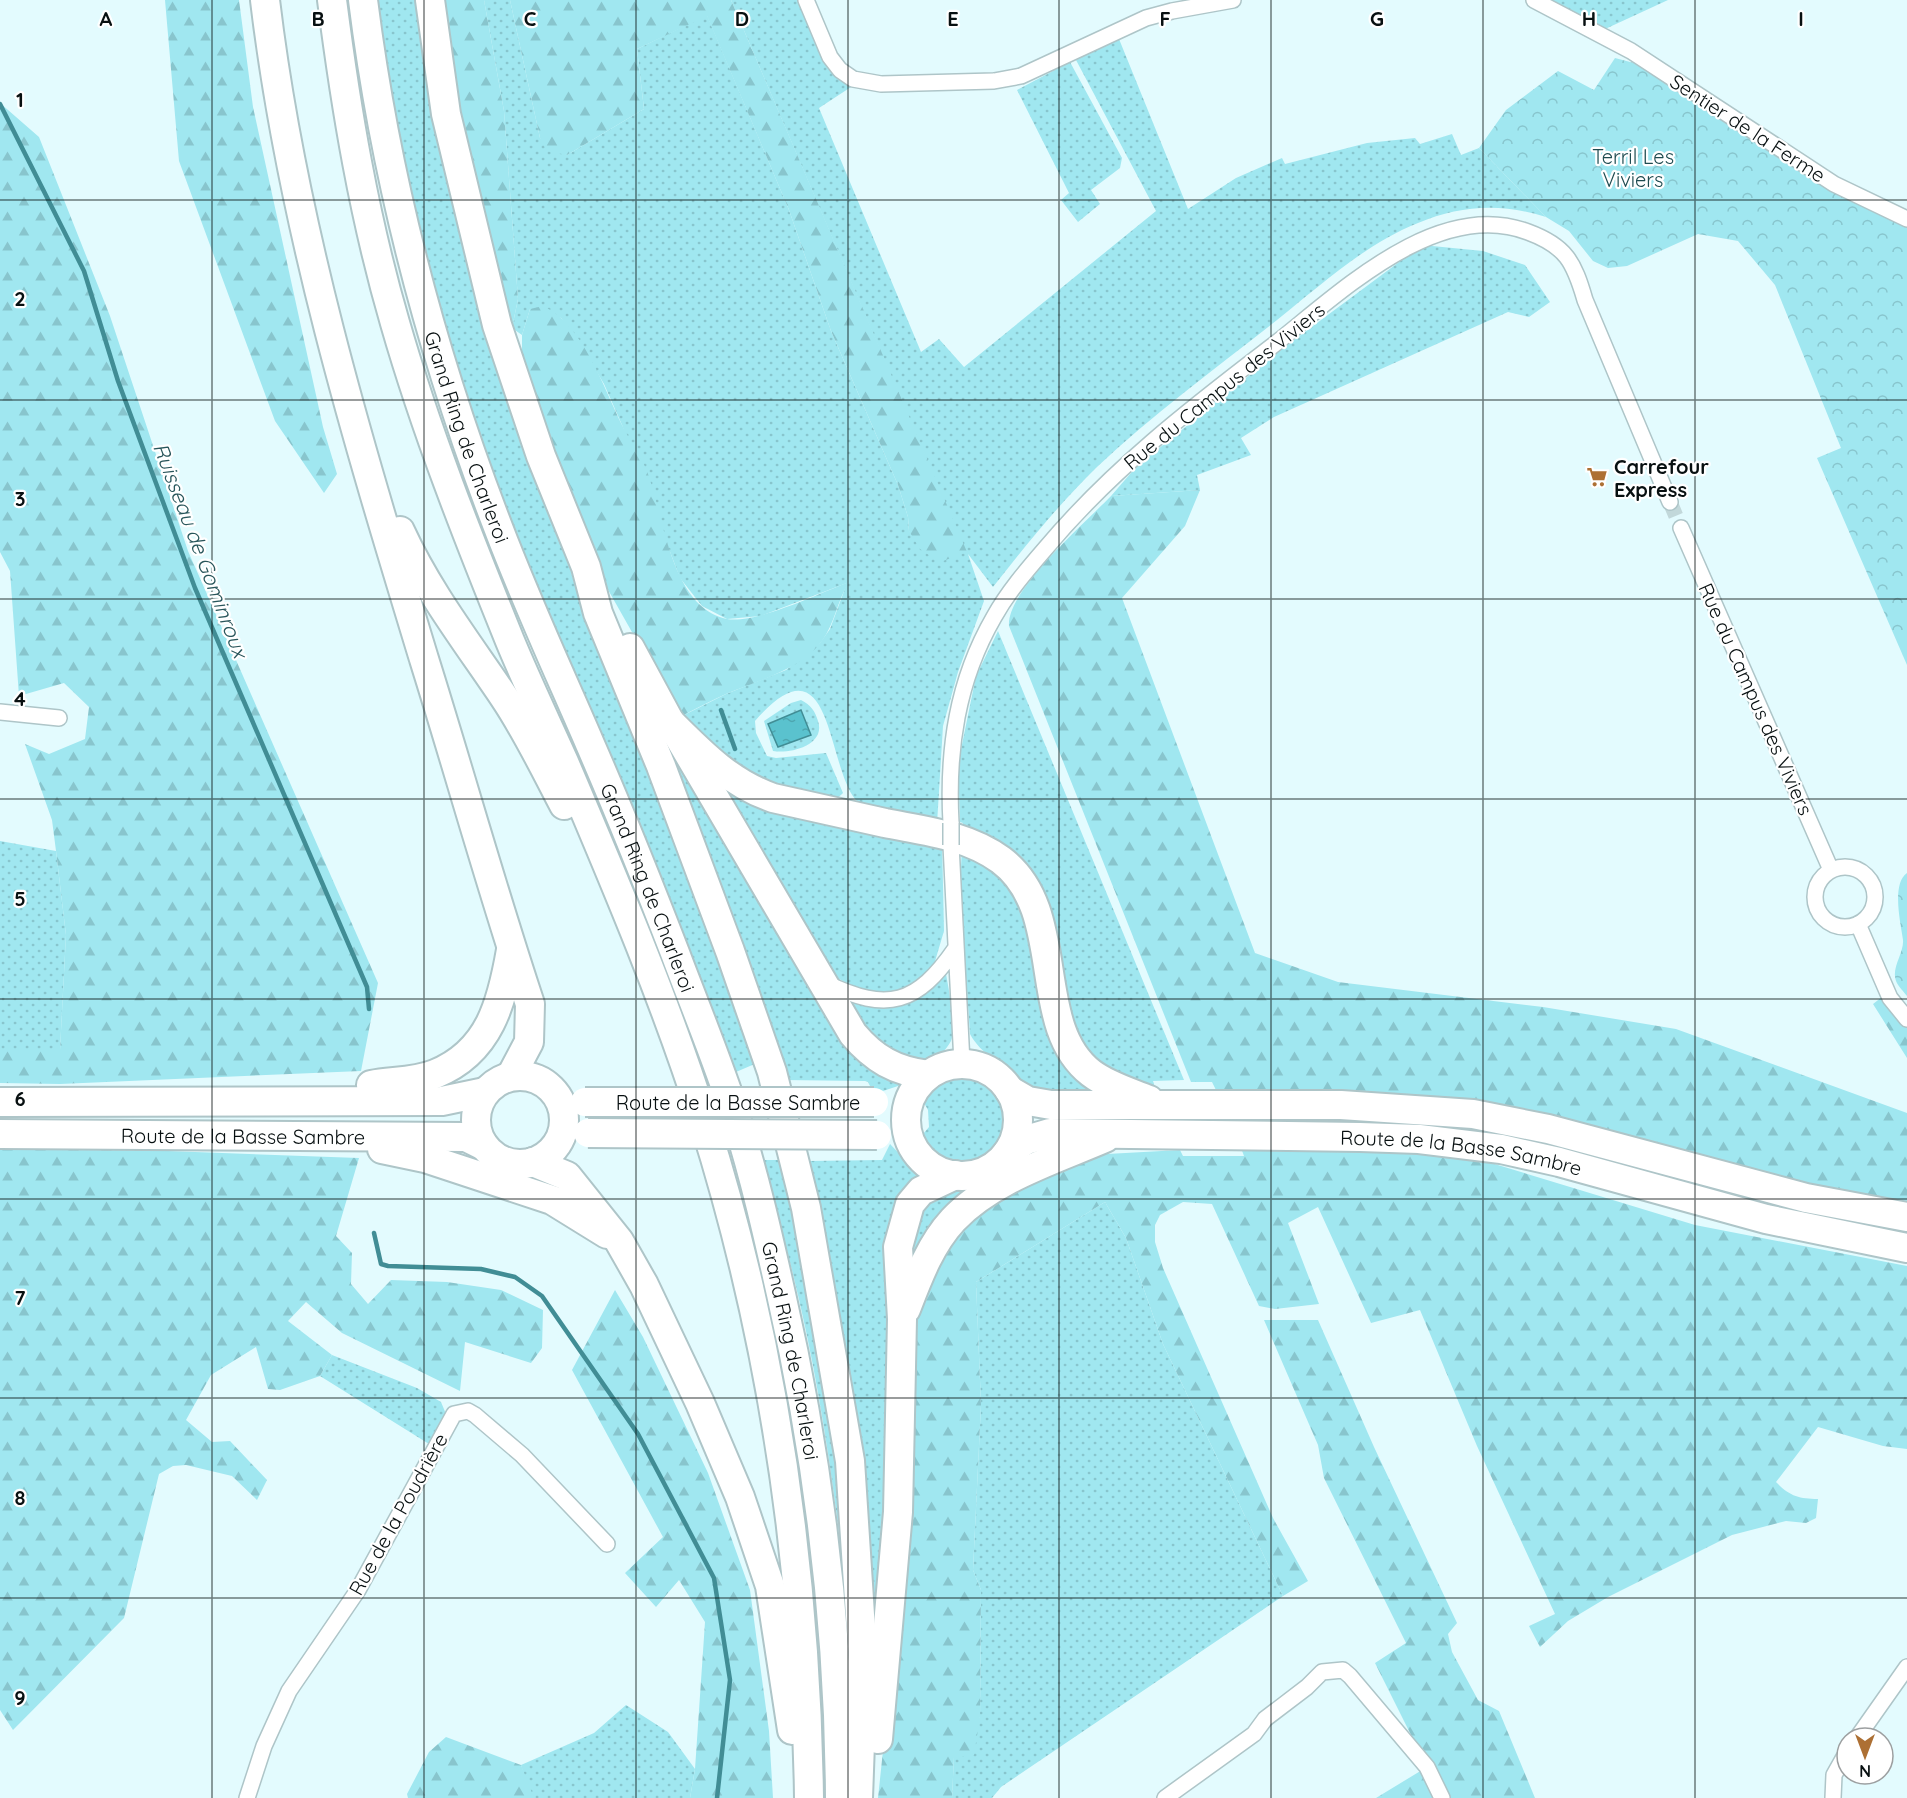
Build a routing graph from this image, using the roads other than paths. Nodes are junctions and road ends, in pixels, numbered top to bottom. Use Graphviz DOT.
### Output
graph roads {
  1 [pos="266,0"];
  2 [pos="332,0"];
  3 [pos="363,0"];
  4 [pos="430,0"];
  5 [pos="806,0"];
  6 [pos="1233,0"];
  7 [pos="1534,0"];
  8 [pos="1907,219"];
  9 [pos="362,450"];
  10 [pos="1670,502"];
  11 [pos="1681,528"];
  12 [pos="586,567"];
  13 [pos="0,712"];
  14 [pos="59,718"];
  15 [pos="670,722"];
  16 [pos="1831,870"];
  17 [pos="615,885"];
  18 [pos="1858,924"];
  19 [pos="512,948"];
  20 [pos="956,949"];
  21 [pos="824,982"];
  22 [pos="1907,1019"];
  23 [pos="962,1064"];
  24 [pos="512,1076"];
  25 [pos="922,1082"];
  26 [pos="1009,1090"];
  27 [pos="485,1092"];
  28 [pos="557,1095"];
  29 [pos="324,1100"];
  30 [pos="0,1102"];
  31 [pos="1162,1105"];
  32 [pos="0,1134"];
  33 [pos="1115,1134"];
  34 [pos="333,1137"];
  35 [pos="558,1144"];
  36 [pos="911,1144"];
  37 [pos="484,1146"];
  38 [pos="1008,1152"];
  39 [pos="533,1162"];
  40 [pos="955,1175"];
  41 [pos="1907,1217"];
  42 [pos="619,1241"];
  43 [pos="1907,1248"];
  44 [pos="902,1319"];
  45 [pos="607,1544"];
  46 [pos="1907,1667"];
  47 [pos="1865,1726"];
  48 [pos="1835,1773"];
  49 [pos="247,1798"];
  50 [pos="798,1798"];
  51 [pos="809,1798"];
  52 [pos="840,1798"];
  53 [pos="858,1798"];
  54 [pos="872,1798"];
  55 [pos="1165,1798"];
  56 [pos="1442,1798"];
  57 [pos="1833,1798"];
  1 -- 9 [label="highway"];
  2 -- 17 [label="highway, Grand Ring de Charleroi"];
  3 -- 52 [label="highway, Grand Ring de Charleroi"];
  4 -- 12 [label="highway"];
  5 -- 6 [label="street"];
  7 -- 8 [label="street, Sentier de la Ferme"];
  9 -- 17 [label="highway"];
  9 -- 19 [label="highway"];
  10 -- 20 [label="street, Rue du Campus des Viviers, bridge"];
  11 -- 16 [label="street, Rue du Campus des Viviers"];
  12 -- 15 [label="highway"];
  12 -- 53 [label="highway"];
  13 -- 14 [label="street"];
  15 -- 21 [label="highway"];
  15 -- 31 [label="highway"];
  16 -- 18 [label="street"];
  16 -- 18 [label="street"];
  17 -- 51 [label="highway, Grand Ring de Charleroi"];
  18 -- 22 [label="street"];
  19 -- 24 [label="highway"];
  19 -- 29 [label="highway"];
  20 -- 21 [label="street"];
  20 -- 23 [label="street, Rue du Campus des Viviers"];
  21 -- 25 [label="highway"];
  23 -- 25 [label="highway"];
  23 -- 26 [label="highway"];
  24 -- 27 [label="highway"];
  24 -- 28 [label="highway"];
  25 -- 28 [label="highway, Route de la Basse Sambre, bridge"];
  25 -- 36 [label="highway"];
  26 -- 31 [label="highway, Route de la Basse Sambre"];
  26 -- 38 [label="highway"];
  27 -- 29 [label="highway, Route de la Basse Sambre"];
  27 -- 37 [label="highway"];
  28 -- 35 [label="highway"];
  29 -- 30 [label="highway, Route de la Basse Sambre"];
  31 -- 41 [label="highway, Route de la Basse Sambre"];
  32 -- 34 [label="highway, Route de la Basse Sambre"];
  33 -- 38 [label="highway, Route de la Basse Sambre"];
  33 -- 43 [label="highway, Route de la Basse Sambre"];
  33 -- 44 [label="highway"];
  34 -- 37 [label="highway, Route de la Basse Sambre"];
  34 -- 42 [label="highway"];
  35 -- 36 [label="highway, Route de la Basse Sambre, bridge"];
  35 -- 39 [label="highway"];
  36 -- 40 [label="highway"];
  37 -- 39 [label="highway"];
  38 -- 40 [label="highway"];
  39 -- 42 [label="highway"];
  40 -- 44 [label="highway"];
  42 -- 50 [label="highway"];
  44 -- 54 [label="highway"];
  45 -- 49 [label="street, Rue de la Poudrière"];
  46 -- 47 [label="street"];
  48 -- 57 [label="street"];
  55 -- 56 [label="street"];
}
